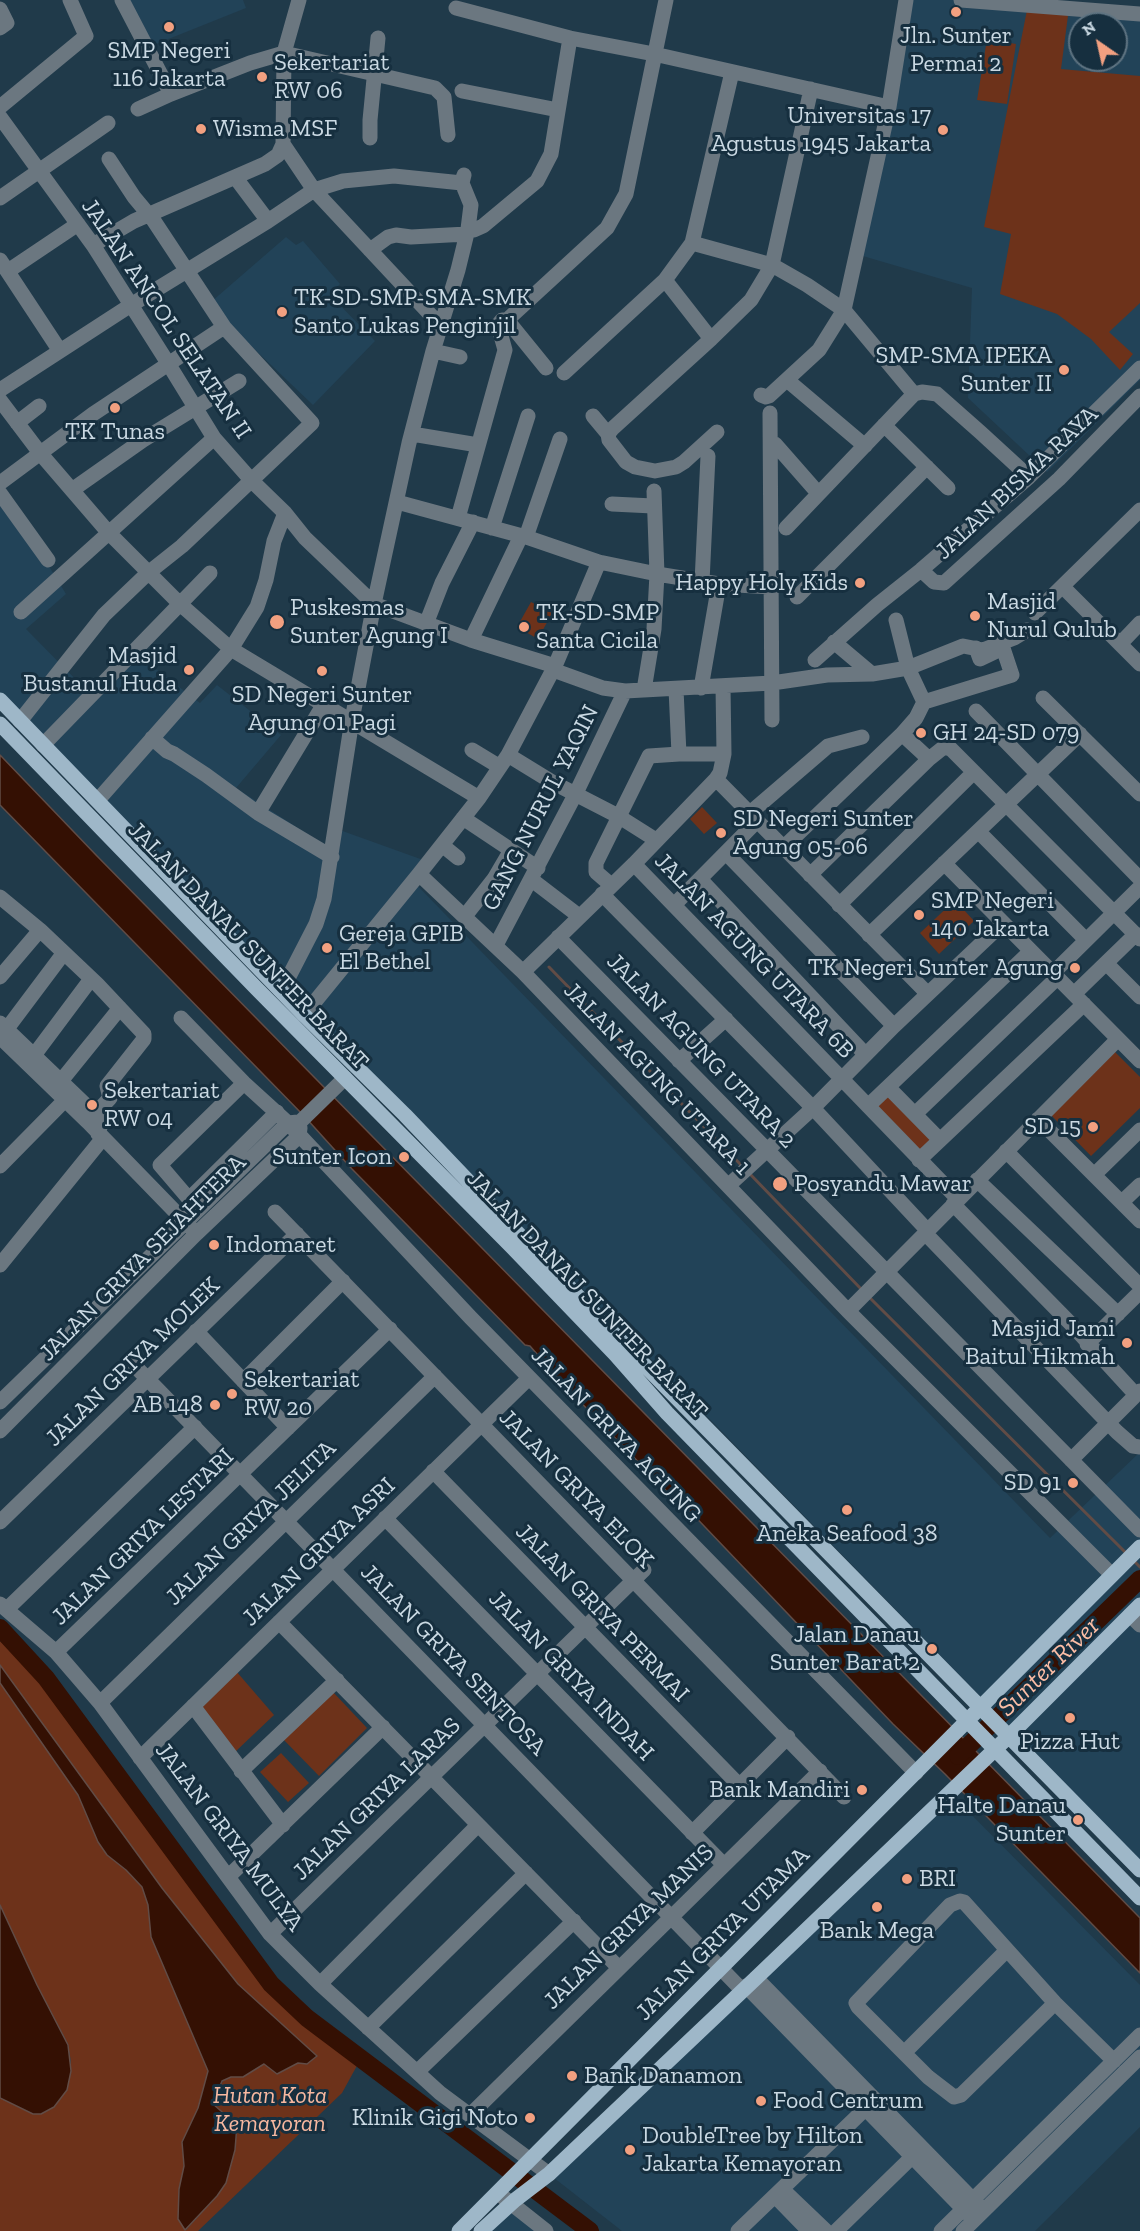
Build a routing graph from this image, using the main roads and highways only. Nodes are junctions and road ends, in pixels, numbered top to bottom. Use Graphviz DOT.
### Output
graph roads {
  1 [pos="0,700"];
  2 [pos="0,724"];
  3 [pos="153,856"];
  4 [pos="141,868"];
  5 [pos="517,1242"];
  6 [pos="804,1527"];
  7 [pos="791,1541"];
  8 [pos="1139,1547"];
  9 [pos="1137,1615"];
  10 [pos="984,1710"];
  11 [pos="971,1723"];
  12 [pos="1005,1731"];
  13 [pos="990,1749"];
  14 [pos="1140,1870"];
  15 [pos="1140,1898"];
  16 [pos="459,2231"];
  17 [pos="481,2231"];
  1 -- 3 [label="main road, JALAN DANAU SUNTER BARAT"];
  2 -- 4 [label="main road, JALAN DANAU SUNTER BARAT"];
  3 -- 4 [label="main road"];
  3 -- 5 [label="main road, JALAN DANAU SUNTER BARAT"];
  4 -- 5 [label="main road, JALAN DANAU SUNTER BARAT"];
  5 -- 6 [label="main road, JALAN DANAU SUNTER BARAT"];
  5 -- 7 [label="main road, JALAN DANAU SUNTER BARAT"];
  6 -- 7 [label="main road"];
  6 -- 10 [label="main road, JALAN DANAU SUNTER BARAT"];
  7 -- 11 [label="main road, JALAN DANAU SUNTER BARAT"];
  8 -- 10 [label="main road, JALAN GRIYA UTAMA"];
  9 -- 12 [label="main road"];
  10 -- 11 [label="main road, JALAN GRIYA UTAMA"];
  10 -- 12 [label="main road, JALAN DANAU SUNTER BARAT"];
  11 -- 13 [label="main road, JALAN DANAU SUNTER BARAT"];
  11 -- 16 [label="main road, JALAN GRIYA UTAMA"];
  12 -- 13 [label="main road"];
  12 -- 14 [label="main road, JALAN DANAU SUNTER BARAT"];
  13 -- 15 [label="main road, JALAN DANAU SUNTER BARAT"];
  13 -- 17 [label="main road"];
}
